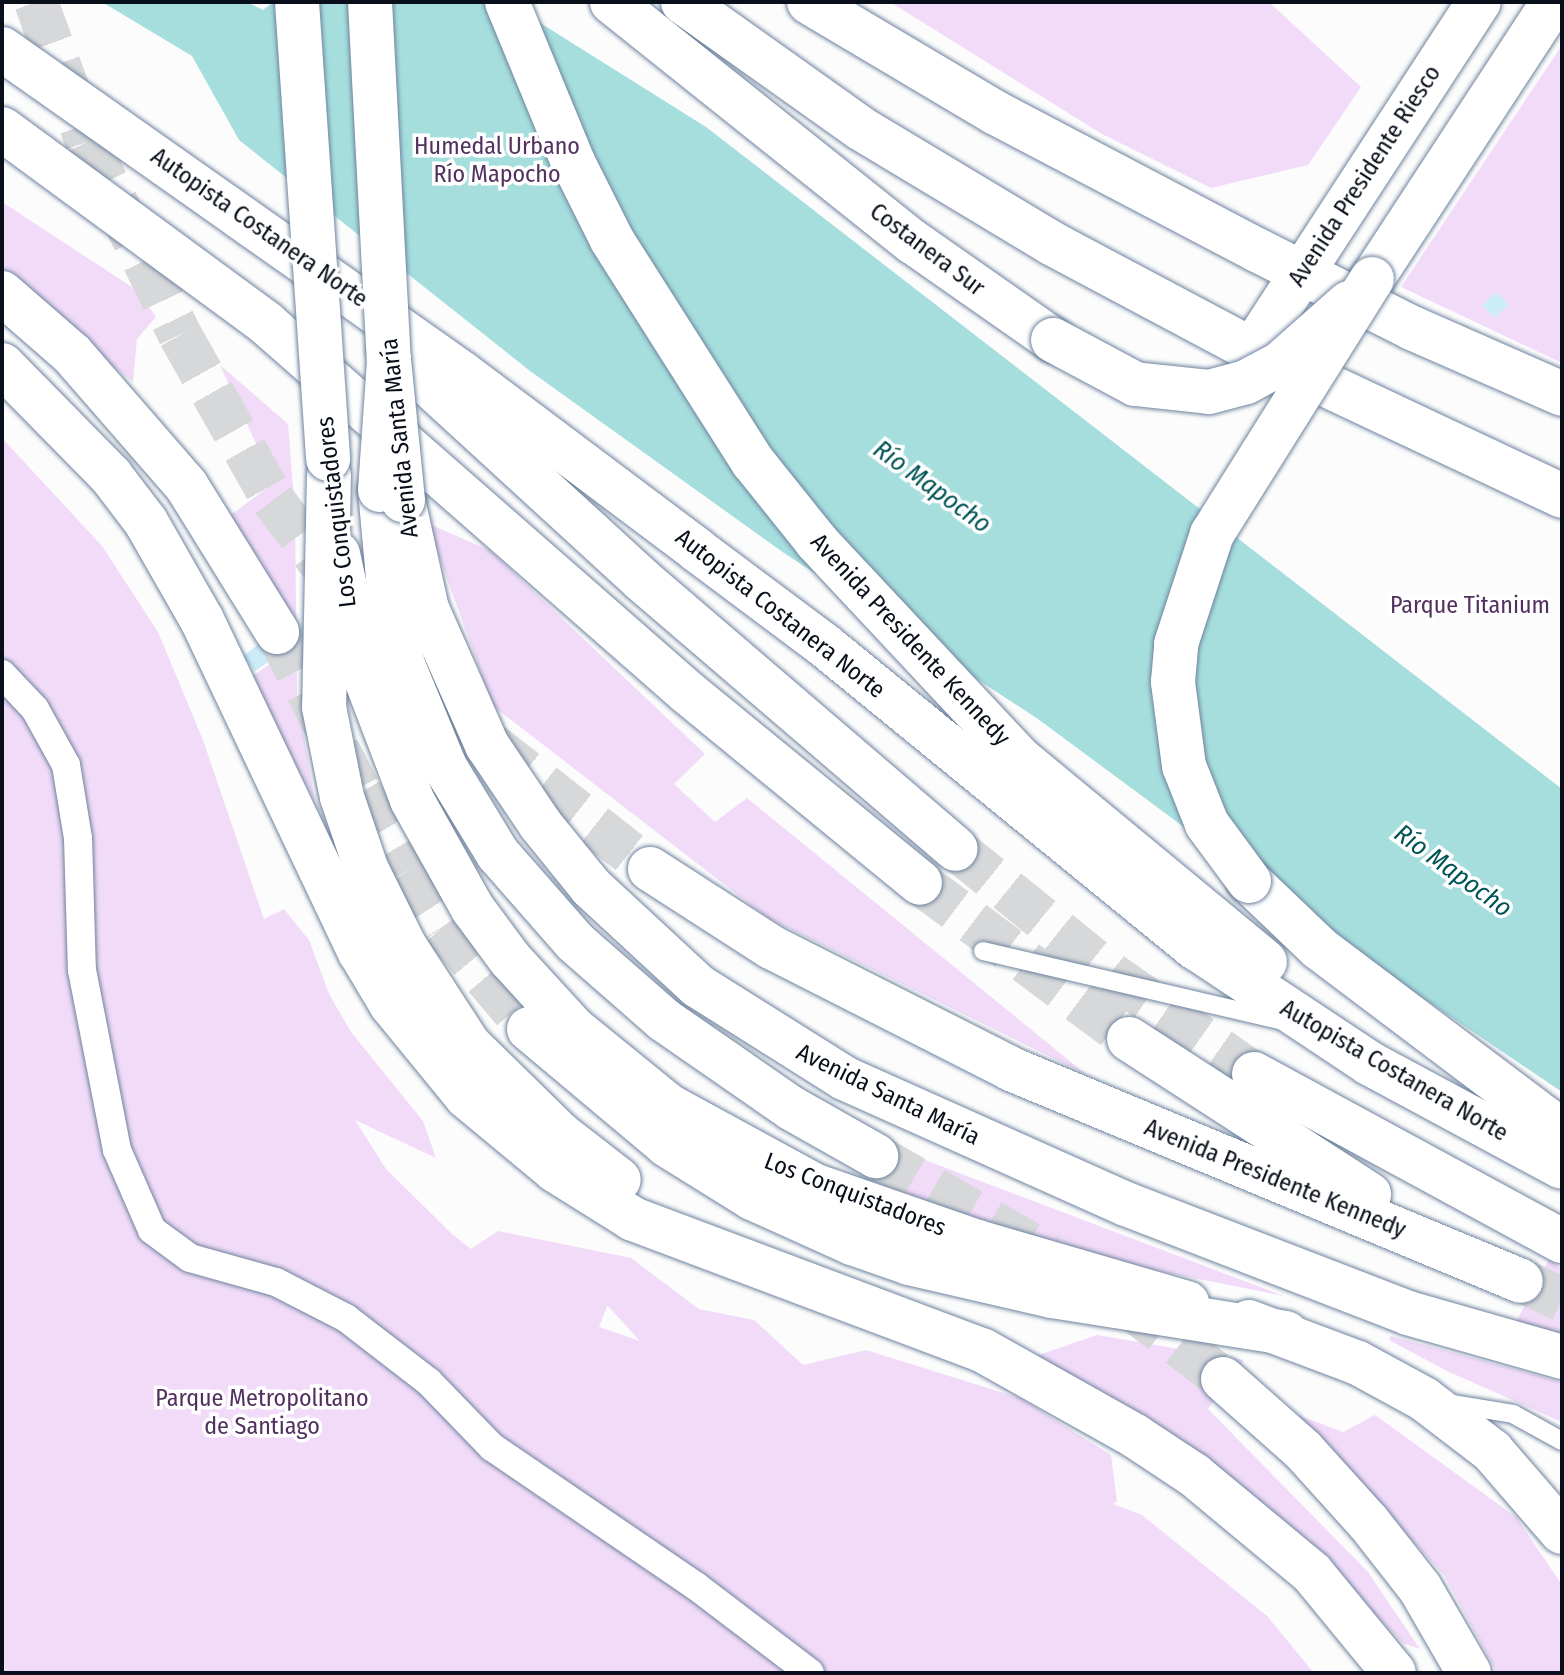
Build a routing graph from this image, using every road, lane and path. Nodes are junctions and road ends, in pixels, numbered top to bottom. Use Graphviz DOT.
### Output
graph roads {
  1 [pos="297,2"];
  2 [pos="370,2"];
  3 [pos="507,2"];
  4 [pos="612,2"];
  5 [pos="683,2"];
  6 [pos="809,2"];
  7 [pos="1479,2"];
  8 [pos="1553,2"];
  9 [pos="2,49"];
  10 [pos="2,129"];
  11 [pos="285,246"];
  12 [pos="1384,262"];
  13 [pos="1301,272"];
  14 [pos="2,293"];
  15 [pos="1252,350"];
  16 [pos="2,365"];
  17 [pos="1562,394"];
  18 [pos="329,467"];
  19 [pos="392,495"];
  20 [pos="1562,496"];
  21 [pos="277,632"];
  22 [pos="2,674"];
  23 [pos="956,849"];
  24 [pos="650,869"];
  25 [pos="920,883"];
  26 [pos="983,951"];
  27 [pos="1310,1026"];
  28 [pos="529,1029"];
  29 [pos="1129,1039"];
  30 [pos="1254,1074"];
  31 [pos="1493,1128"];
  32 [pos="1562,1131"];
  33 [pos="876,1156"];
  34 [pos="1562,1167"];
  35 [pos="1562,1241"];
  36 [pos="822,1288"];
  37 [pos="1286,1333"];
  38 [pos="1562,1357"];
  39 [pos="1223,1379"];
  40 [pos="1424,1399"];
  41 [pos="1562,1441"];
  42 [pos="1562,1532"];
  43 [pos="810,1673"];
  44 [pos="1394,1673"];
  45 [pos="1469,1673"];
  1 -- 18 [label="main road, Los Conquistadores, bridge"];
  2 -- 19 [label="main road, Avenida Santa María, bridge"];
  3 -- 31 [label="main road, Avenida Presidente Kennedy"];
  4 -- 12 [label="main road, Costanera Sur, bridge"];
  5 -- 15 [label="main road"];
  6 -- 13 [label="main road"];
  7 -- 13 [label="main road, Avenida Presidente Riesco"];
  8 -- 12 [label="main road"];
  9 -- 11 [label="main road, Autopista Costanera Norte"];
  10 -- 25 [label="main road"];
  11 -- 23 [label="main road"];
  11 -- 27 [label="main road, Autopista Costanera Norte"];
  12 -- 32 [label="main road, bridge"];
  13 -- 15 [label="main road, Avenida Presidente Riesco"];
  13 -- 17 [label="main road"];
  14 -- 21 [label="main road"];
  15 -- 20 [label="main road"];
  16 -- 36 [label="main road"];
  18 -- 36 [label="main road"];
  18 -- 37 [label="main road, Los Conquistadores"];
  19 -- 33 [label="main road"];
  19 -- 38 [label="main road, Avenida Santa María"];
  22 -- 43 [label="street"];
  24 -- 29 [label="main road, Avenida Presidente Kennedy"];
  26 -- 27 [label="lane"];
  27 -- 31 [label="main road, Autopista Costanera Norte"];
  28 -- 37 [label="main road"];
  30 -- 35 [label="main road"];
  31 -- 34 [label="main road, Autopista Costanera Norte"];
  36 -- 44 [label="main road"];
  37 -- 40 [label="main road, Los Conquistadores"];
  39 -- 45 [label="main road"];
  40 -- 41 [label="lane"];
  40 -- 42 [label="main road, Los Conquistadores"];
}
